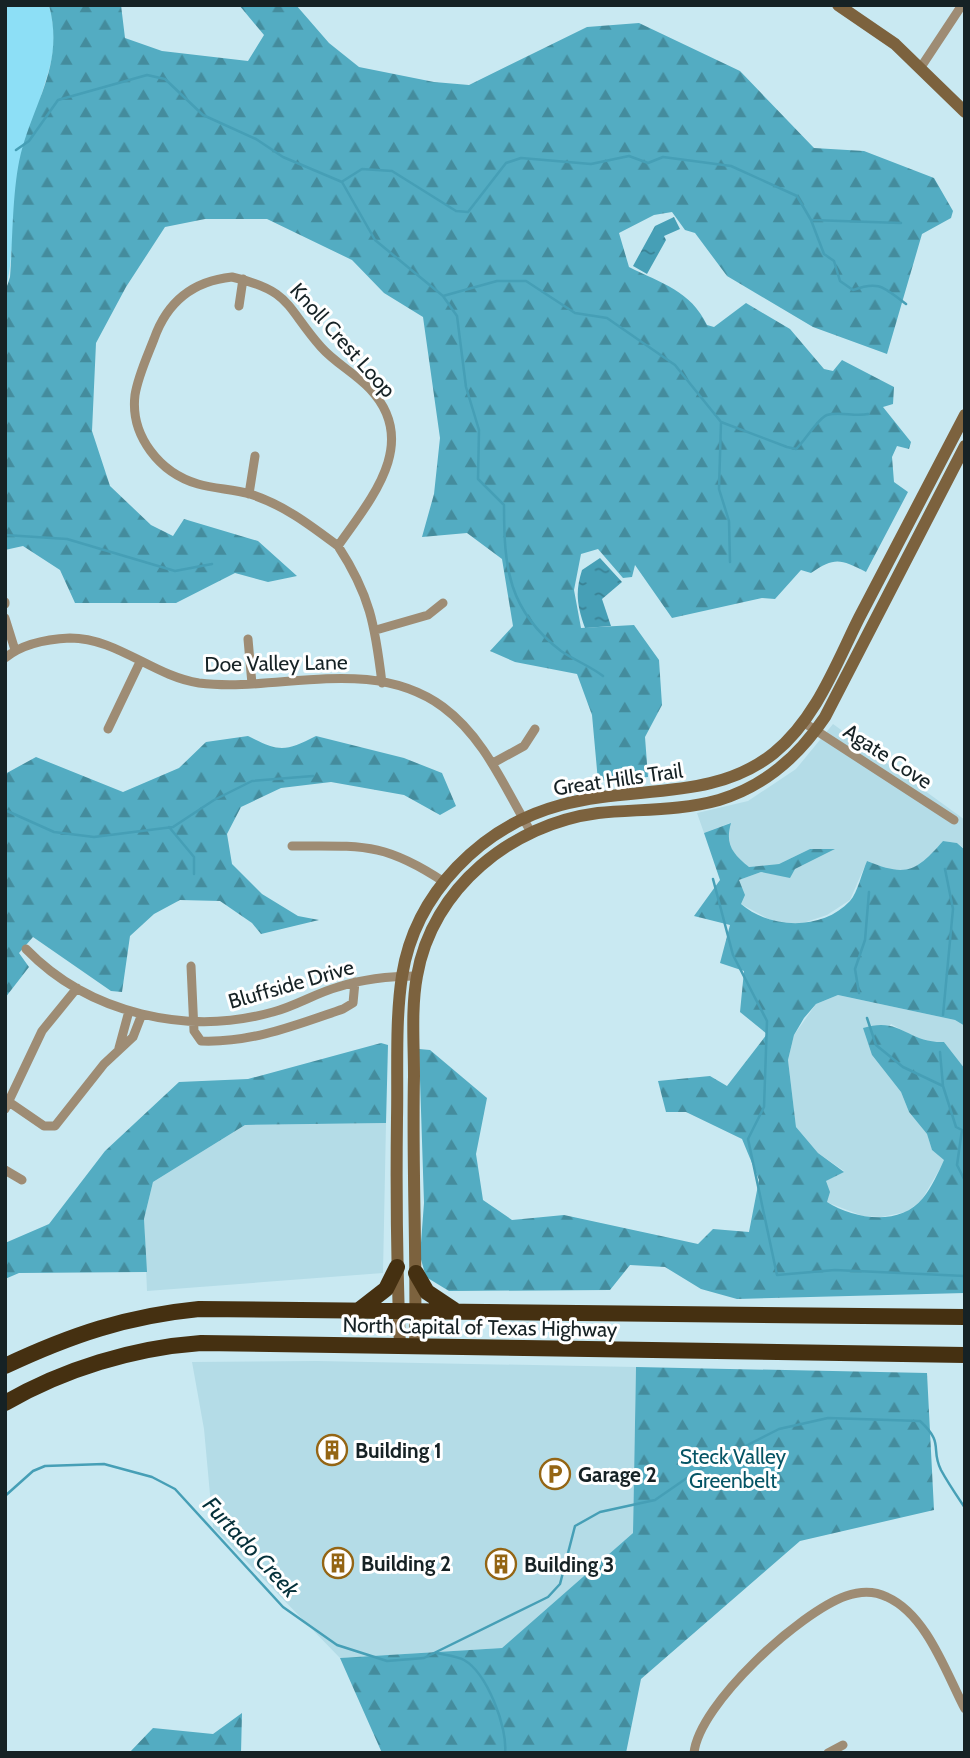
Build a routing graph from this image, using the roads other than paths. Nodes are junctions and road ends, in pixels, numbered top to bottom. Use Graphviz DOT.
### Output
graph roads {
  1 [pos="838,5"];
  2 [pos="962,5"];
  3 [pos="921,66"];
  4 [pos="965,112"];
  5 [pos="243,279"];
  6 [pos="239,306"];
  7 [pos="965,415"];
  8 [pos="965,446"];
  9 [pos="256,456"];
  10 [pos="249,494"];
  11 [pos="338,546"];
  12 [pos="443,603"];
  13 [pos="5,618"];
  14 [pos="376,630"];
  15 [pos="248,639"];
  16 [pos="15,650"];
  17 [pos="5,658"];
  18 [pos="140,662"];
  19 [pos="382,683"];
  20 [pos="251,684"];
  21 [pos="803,722"];
  22 [pos="108,729"];
  23 [pos="535,729"];
  24 [pos="816,730"];
  25 [pos="493,763"];
  26 [pos="523,818"];
  27 [pos="954,820"];
  28 [pos="531,832"];
  29 [pos="292,846"];
  30 [pos="444,882"];
  31 [pos="26,949"];
  32 [pos="191,966"];
  33 [pos="402,976"];
  34 [pos="417,976"];
  35 [pos="355,982"];
  36 [pos="77,988"];
  37 [pos="130,1011"];
  38 [pos="142,1014"];
  39 [pos="193,1021"];
  40 [pos="119,1048"];
  41 [pos="7,1105"];
  42 [pos="397,1161"];
  43 [pos="412,1162"];
  44 [pos="5,1170"];
  45 [pos="22,1180"];
  46 [pos="397,1267"];
  47 [pos="416,1273"];
  48 [pos="359,1310"];
  49 [pos="398,1310"];
  50 [pos="416,1310"];
  51 [pos="453,1310"];
  52 [pos="965,1317"];
  53 [pos="407,1347"];
  54 [pos="965,1355"];
  55 [pos="5,1366"];
  56 [pos="5,1403"];
  57 [pos="965,1709"];
  58 [pos="844,1745"];
  59 [pos="694,1753"];
  60 [pos="828,1753"];
  1 -- 3 [label="street"];
  2 -- 3 [label="street"];
  3 -- 4 [label="street"];
  5 -- 6 [label="street"];
  5 -- 10 [label="street, Knoll Crest Loop"];
  5 -- 11 [label="street, Knoll Crest Loop"];
  7 -- 21 [label="street, Great Hills Trail"];
  8 -- 24 [label="street, Great Hills Trail"];
  9 -- 10 [label="street"];
  10 -- 11 [label="street, Knoll Crest Loop"];
  11 -- 14 [label="street, Knoll Crest Loop"];
  12 -- 14 [label="street"];
  13 -- 16 [label="street"];
  14 -- 19 [label="street, Knoll Crest Loop"];
  15 -- 20 [label="street"];
  16 -- 17 [label="street, Doe Valley Lane"];
  16 -- 18 [label="street, Doe Valley Lane"];
  18 -- 20 [label="street, Doe Valley Lane"];
  18 -- 22 [label="street"];
  19 -- 20 [label="street, Doe Valley Lane"];
  19 -- 25 [label="street, Doe Valley Lane"];
  21 -- 24 [label="street, Agate Cove"];
  21 -- 26 [label="street, Great Hills Trail"];
  23 -- 25 [label="street"];
  24 -- 27 [label="street, Agate Cove"];
  24 -- 28 [label="street, Great Hills Trail"];
  25 -- 26 [label="street, Doe Valley Lane"];
  26 -- 28 [label="street, Doe Valley Lane"];
  26 -- 30 [label="street, Great Hills Trail"];
  28 -- 34 [label="street, Great Hills Trail"];
  29 -- 30 [label="street"];
  30 -- 33 [label="street, Great Hills Trail"];
  31 -- 36 [label="street, Bluffside Drive"];
  32 -- 39 [label="street"];
  33 -- 34 [label="street, Bluffside Drive"];
  33 -- 35 [label="street, Bluffside Drive"];
  33 -- 42 [label="street, Great Hills Trail"];
  34 -- 43 [label="street, Great Hills Trail"];
  35 -- 39 [label="street, Bluffside Drive"];
  35 -- 39 [label="street"];
  36 -- 37 [label="street, Bluffside Drive"];
  36 -- 41 [label="street"];
  37 -- 38 [label="street, Bluffside Drive"];
  37 -- 40 [label="street"];
  38 -- 39 [label="street, Bluffside Drive"];
  38 -- 40 [label="street"];
  40 -- 41 [label="street"];
  42 -- 43 [label="street"];
  42 -- 46 [label="street, Great Hills Trail"];
  43 -- 47 [label="street, Great Hills Trail"];
  44 -- 45 [label="street"];
  46 -- 48 [label="highway"];
  46 -- 49 [label="street, Great Hills Trail"];
  47 -- 50 [label="street, Great Hills Trail"];
  47 -- 51 [label="highway"];
  48 -- 49 [label="highway, North Capital of Texas Highway"];
  48 -- 55 [label="highway, North Capital of Texas Highway"];
  49 -- 50 [label="highway, North Capital of Texas Highway"];
  49 -- 53 [label="street, Great Hills Trail"];
  50 -- 51 [label="highway, North Capital of Texas Highway"];
  50 -- 53 [label="street, Great Hills Trail"];
  51 -- 52 [label="highway, North Capital of Texas Highway"];
  53 -- 54 [label="highway, North Capital of Texas Highway"];
  53 -- 56 [label="highway, North Capital of Texas Highway"];
  57 -- 59 [label="street"];
  58 -- 60 [label="street"];
}
